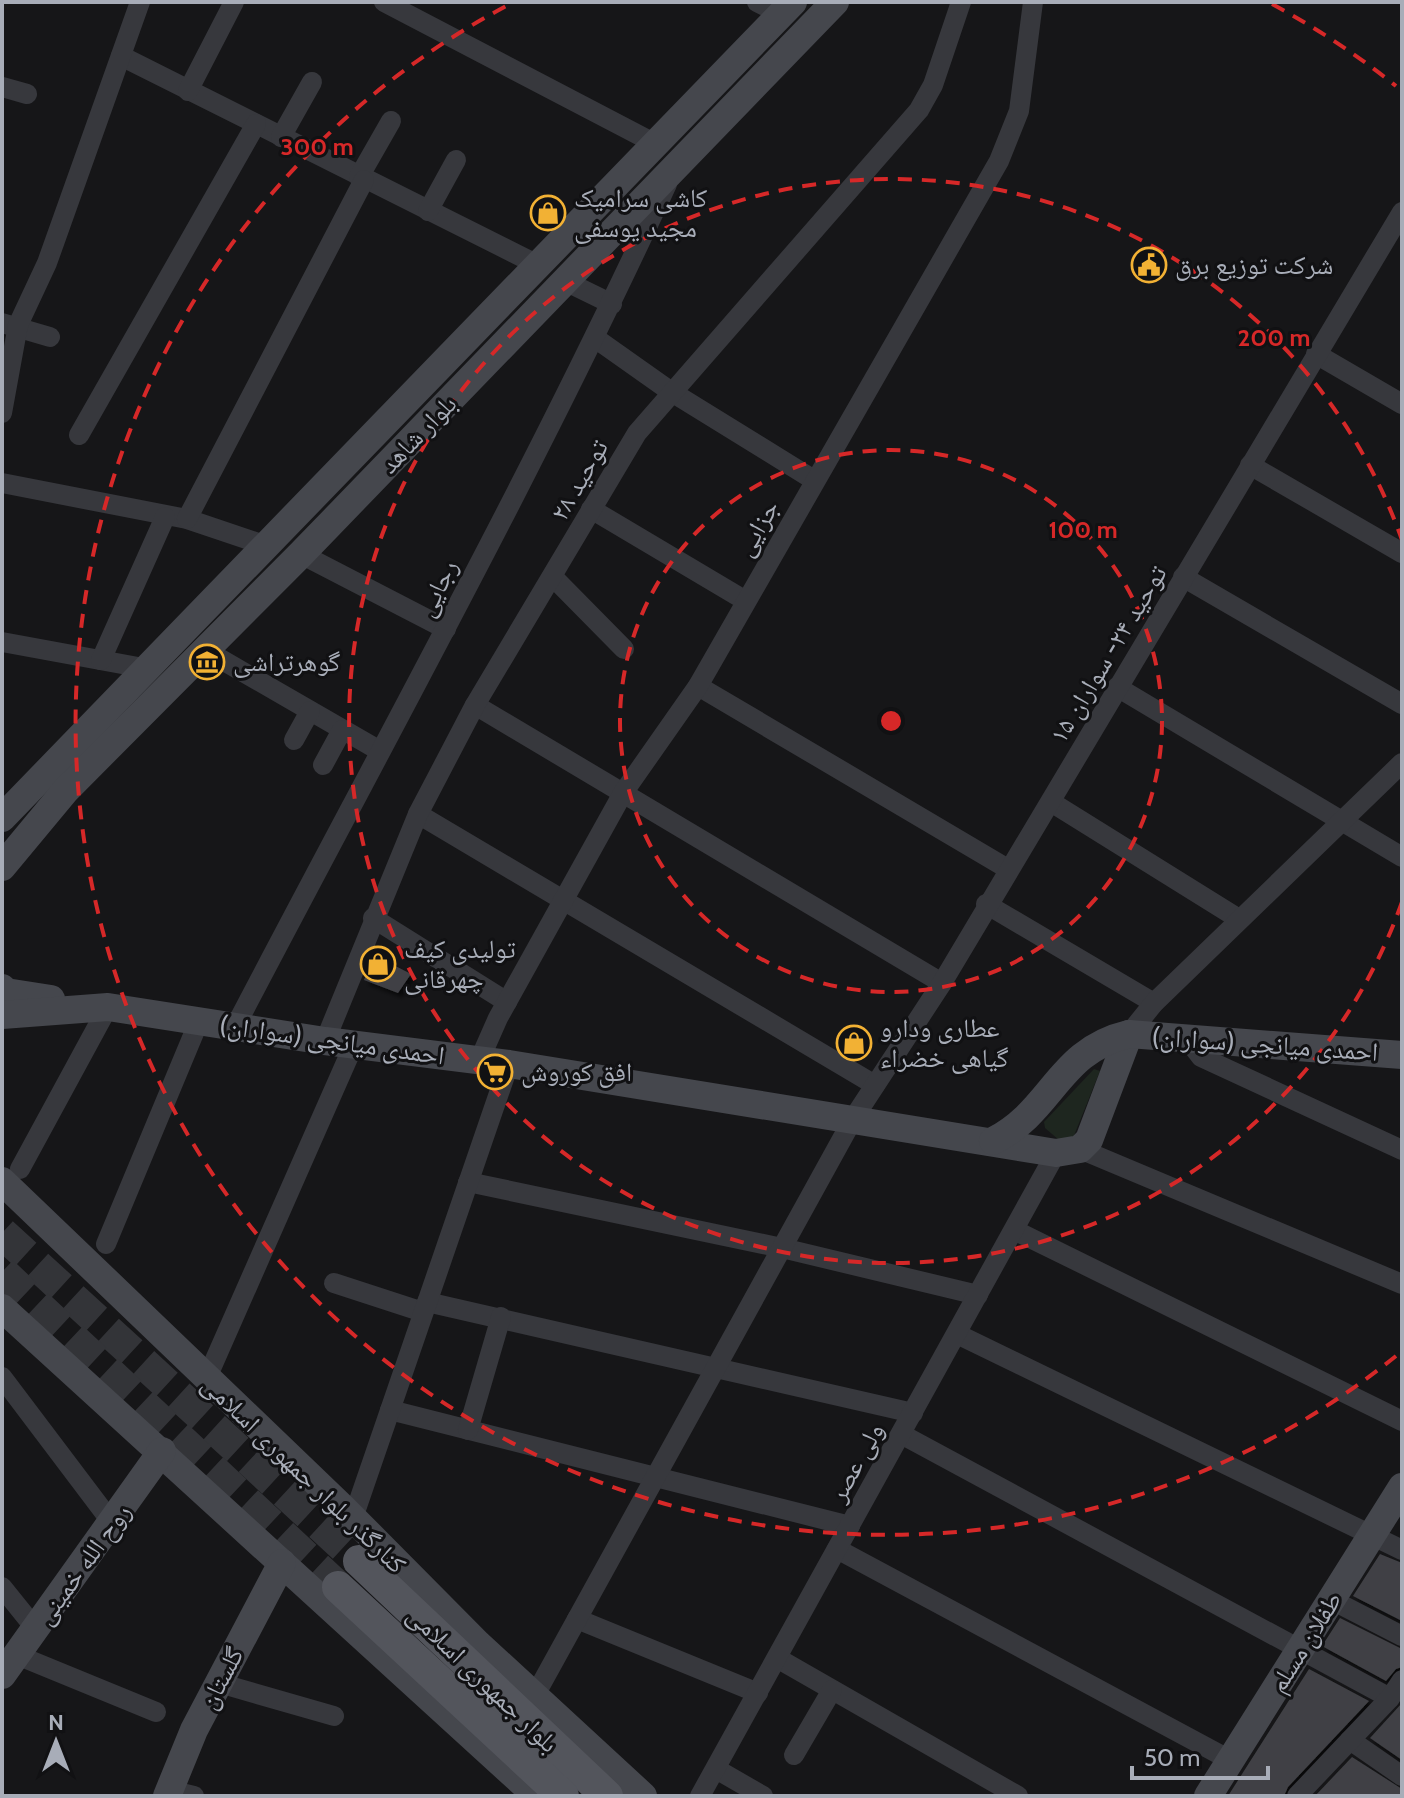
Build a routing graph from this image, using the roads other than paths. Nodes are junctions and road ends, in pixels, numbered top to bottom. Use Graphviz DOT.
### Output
graph roads {
  1 [pos="140,2"];
  2 [pos="234,2"];
  3 [pos="384,2"];
  4 [pos="835,2"];
  5 [pos="961,2"];
  6 [pos="1033,2"];
  7 [pos="777,6"];
  8 [pos="121,56"];
  9 [pos="312,82"];
  10 [pos="2,87"];
  11 [pos="188,91"];
  12 [pos="27,94"];
  13 [pos="391,121"];
  14 [pos="256,124"];
  15 [pos="281,137"];
  16 [pos="654,143"];
  17 [pos="456,160"];
  18 [pos="674,169"];
  19 [pos="362,178"];
  20 [pos="428,211"];
  21 [pos="1402,212"];
  22 [pos="540,266"];
  23 [pos="567,282"];
  24 [pos="612,304"];
  25 [pos="10,324"];
  26 [pos="50,337"];
  27 [pos="595,338"];
  28 [pos="1316,354"];
  29 [pos="670,391"];
  30 [pos="1402,404"];
  31 [pos="2,413"];
  32 [pos="79,435"];
  33 [pos="1250,465"];
  34 [pos="814,480"];
  35 [pos="2,483"];
  36 [pos="591,509"];
  37 [pos="165,517"];
  38 [pos="187,519"];
  39 [pos="267,546"];
  40 [pos="1402,553"];
  41 [pos="301,554"];
  42 [pos="553,577"];
  43 [pos="1183,577"];
  44 [pos="746,601"];
  45 [pos="446,629"];
  46 [pos="2,642"];
  47 [pos="624,649"];
  48 [pos="205,650"];
  49 [pos="101,660"];
  50 [pos="149,669"];
  51 [pos="698,686"];
  52 [pos="1117,687"];
  53 [pos="1402,704"];
  54 [pos="475,705"];
  55 [pos="310,711"];
  56 [pos="342,730"];
  57 [pos="294,740"];
  58 [pos="380,751"];
  59 [pos="1402,763"];
  60 [pos="323,765"];
  61 [pos="623,793"];
  62 [pos="1051,802"];
  63 [pos="418,814"];
  64 [pos="2,818"];
  65 [pos="1343,820"];
  66 [pos="1402,857"];
  67 [pos="2,867"];
  68 [pos="1008,869"];
  69 [pos="562,900"];
  70 [pos="986,904"];
  71 [pos="373,918"];
  72 [pos="1239,919"];
  73 [pos="942,983"];
  74 [pos="2,988"];
  75 [pos="507,1002"];
  76 [pos="1154,1003"];
  77 [pos="108,1007"];
  78 [pos="2,1015"];
  79 [pos="199,1021"];
  80 [pos="236,1025"];
  81 [pos="1129,1034"];
  82 [pos="1188,1040"];
  83 [pos="325,1041"];
  84 [pos="355,1042"];
  85 [pos="1402,1055"];
  86 [pos="479,1061"];
  87 [pos="509,1064"];
  88 [pos="875,1085"];
  89 [pos="853,1119"];
  90 [pos="993,1141"];
  91 [pos="1402,1150"];
  92 [pos="1068,1151"];
  93 [pos="11,1175"];
  94 [pos="468,1182"];
  95 [pos="1014,1230"];
  96 [pos="106,1244"];
  97 [pos="782,1248"];
  98 [pos="334,1283"];
  99 [pos="1402,1284"];
  100 [pos="978,1295"];
  101 [pos="425,1307"];
  102 [pos="2,1308"];
  103 [pos="501,1317"];
  104 [pos="957,1334"];
  105 [pos="717,1369"];
  106 [pos="2,1377"];
  107 [pos="206,1380"];
  108 [pos="390,1410"];
  109 [pos="913,1413"];
  110 [pos="1402,1421"];
  111 [pos="468,1430"];
  112 [pos="901,1434"];
  113 [pos="162,1451"];
  114 [pos="656,1476"];
  115 [pos="1402,1487"];
  116 [pos="353,1518"];
  117 [pos="113,1524"];
  118 [pos="850,1526"];
  119 [pos="1372,1536"];
  120 [pos="837,1549"];
  121 [pos="1402,1550"];
  122 [pos="359,1561"];
  123 [pos="282,1563"];
  124 [pos="2,1587"];
  125 [pos="338,1587"];
  126 [pos="1332,1600"];
  127 [pos="577,1619"];
  128 [pos="35,1628"];
  129 [pos="1402,1636"];
  130 [pos="1300,1650"];
  131 [pos="777,1658"];
  132 [pos="10,1665"];
  133 [pos="1402,1680"];
  134 [pos="219,1683"];
  135 [pos="832,1690"];
  136 [pos="758,1693"];
  137 [pos="534,1697"];
  138 [pos="1390,1698"];
  139 [pos="156,1712"];
  140 [pos="334,1716"];
  141 [pos="1350,1740"];
  142 [pos="794,1755"];
  143 [pos="1230,1760"];
  144 [pos="716,1769"];
  145 [pos="1402,1776"];
  146 [pos="177,1794"];
  147 [pos="537,1796"];
  148 [pos="563,1796"];
  149 [pos="607,1796"];
  150 [pos="643,1796"];
  151 [pos="700,1796"];
  152 [pos="763,1796"];
  153 [pos="1018,1796"];
  154 [pos="1208,1796"];
  155 [pos="1297,1796"];
  1 -- 8 [label="street"];
  2 -- 11 [label="street"];
  3 -- 16 [label="street"];
  4 -- 18 [label="main road, بلوار شاهد"];
  5 -- 29 [label="street, توحید ۲۸"];
  6 -- 34 [label="street, جزایی"];
  7 -- 16 [label="main road, بلوار شاهد"];
  8 -- 11 [label="street"];
  8 -- 25 [label="street"];
  9 -- 15 [label="street"];
  10 -- 12 [label="street"];
  11 -- 14 [label="street"];
  13 -- 19 [label="street"];
  14 -- 15 [label="street"];
  14 -- 32 [label="street"];
  15 -- 19 [label="street"];
  16 -- 22 [label="main road, بلوار شاهد"];
  17 -- 20 [label="street"];
  18 -- 23 [label="main road, بلوار شاهد"];
  18 -- 24 [label="street, رجایی"];
  19 -- 20 [label="street"];
  19 -- 38 [label="street"];
  20 -- 22 [label="street"];
  21 -- 28 [label="street, توحید ۲۴- سواران ۱۵"];
  22 -- 39 [label="main road, بلوار شاهد"];
  23 -- 24 [label="street"];
  23 -- 41 [label="main road, بلوار شاهد"];
  24 -- 27 [label="street, رجایی"];
  25 -- 26 [label="street"];
  25 -- 31 [label="street"];
  27 -- 29 [label="street"];
  27 -- 45 [label="street, رجایی"];
  28 -- 30 [label="street"];
  28 -- 33 [label="street, توحید ۲۴- سواران ۱۵"];
  29 -- 34 [label="street"];
  29 -- 36 [label="street, توحید ۲۸"];
  33 -- 40 [label="street"];
  33 -- 43 [label="street, توحید ۲۴- سواران ۱۵"];
  34 -- 44 [label="street, جزایی"];
  35 -- 37 [label="street"];
  36 -- 42 [label="street, توحید ۲۸"];
  36 -- 44 [label="street"];
  37 -- 38 [label="street"];
  37 -- 49 [label="street"];
  38 -- 39 [label="street"];
  39 -- 50 [label="main road, بلوار شاهد"];
  41 -- 45 [label="street"];
  41 -- 48 [label="main road, بلوار شاهد"];
  42 -- 47 [label="street"];
  42 -- 54 [label="street, توحید ۲۸"];
  43 -- 52 [label="street, توحید ۲۴- سواران ۱۵"];
  43 -- 53 [label="street"];
  44 -- 51 [label="street, جزایی"];
  45 -- 58 [label="street, رجایی"];
  46 -- 49 [label="street"];
  48 -- 55 [label="street"];
  48 -- 67 [label="main road, بلوار شاهد"];
  49 -- 50 [label="street"];
  50 -- 64 [label="main road, بلوار شاهد"];
  51 -- 61 [label="street, جزایی"];
  51 -- 68 [label="street"];
  52 -- 62 [label="street, توحید ۲۴- سواران ۱۵"];
  52 -- 65 [label="street"];
  54 -- 61 [label="street"];
  54 -- 63 [label="street, توحید ۲۸"];
  55 -- 56 [label="street"];
  55 -- 57 [label="street"];
  56 -- 58 [label="street"];
  56 -- 60 [label="street"];
  58 -- 80 [label="street, رجایی"];
  59 -- 65 [label="street"];
  61 -- 69 [label="street, جزایی"];
  61 -- 73 [label="street"];
  62 -- 68 [label="street, توحید ۲۴- سواران ۱۵"];
  62 -- 72 [label="street"];
  63 -- 69 [label="street"];
  63 -- 71 [label="street, توحید ۲۸"];
  65 -- 66 [label="street"];
  65 -- 72 [label="street"];
  68 -- 70 [label="street, توحید ۲۴- سواران ۱۵"];
  69 -- 75 [label="street, جزایی"];
  69 -- 88 [label="street"];
  70 -- 73 [label="street, توحید ۲۴- سواران ۱۵"];
  70 -- 76 [label="street"];
  71 -- 75 [label="street"];
  71 -- 83 [label="street, توحید ۲۸"];
  72 -- 76 [label="street"];
  73 -- 88 [label="street, توحید ۲۴- سواران ۱۵"];
  74 -- 77 [label="main road"];
  75 -- 86 [label="street, جزایی"];
  76 -- 81 [label="street"];
  77 -- 78 [label="main road, احمدی میانجی (سواران)"];
  77 -- 79 [label="main road, احمدی میانجی (سواران)"];
  77 -- 93 [label="street"];
  79 -- 80 [label="main road, احمدی میانجی (سواران)"];
  79 -- 96 [label="street"];
  80 -- 83 [label="main road, احمدی میانجی (سواران)"];
  81 -- 82 [label="main road, احمدی میانجی (سواران)"];
  81 -- 90 [label="main road"];
  81 -- 92 [label="main road"];
  82 -- 85 [label="main road, احمدی میانجی (سواران)"];
  82 -- 91 [label="street"];
  83 -- 84 [label="main road, احمدی میانجی (سواران)"];
  84 -- 86 [label="main road, احمدی میانجی (سواران)"];
  84 -- 107 [label="street"];
  86 -- 87 [label="main road, احمدی میانجی (سواران)"];
  87 -- 89 [label="main road, احمدی میانجی (سواران)"];
  87 -- 94 [label="street"];
  88 -- 89 [label="street, توحید ۲۴- سواران ۱۵"];
  89 -- 90 [label="main road, احمدی میانجی (سواران)"];
  89 -- 97 [label="street, توحید ۲۴- سواران ۱۵"];
  90 -- 92 [label="main road, احمدی میانجی (سواران)"];
  92 -- 95 [label="street, ولی عصر"];
  92 -- 99 [label="street"];
  93 -- 107 [label="main road, کنارگذر بلوار جمهوری اسلامی"];
  94 -- 97 [label="street"];
  94 -- 101 [label="street"];
  95 -- 100 [label="street, ولی عصر"];
  95 -- 110 [label="street"];
  97 -- 100 [label="street"];
  97 -- 105 [label="street, توحید ۲۴- سواران ۱۵"];
  98 -- 101 [label="street"];
  100 -- 104 [label="street, ولی عصر"];
  101 -- 103 [label="street"];
  101 -- 108 [label="street"];
  102 -- 113 [label="main road"];
  103 -- 105 [label="street"];
  103 -- 111 [label="street"];
  104 -- 109 [label="street, ولی عصر"];
  104 -- 119 [label="street"];
  105 -- 109 [label="street"];
  105 -- 114 [label="street, توحید ۲۴- سواران ۱۵"];
  106 -- 117 [label="street"];
  107 -- 116 [label="main road, کنارگذر بلوار جمهوری اسلامی"];
  108 -- 111 [label="street"];
  108 -- 116 [label="street"];
  109 -- 112 [label="street, ولی عصر"];
  111 -- 114 [label="street"];
  112 -- 118 [label="street, ولی عصر"];
  112 -- 130 [label="street"];
  113 -- 117 [label="main road, روح الله خمینی"];
  113 -- 123 [label="main road"];
  114 -- 118 [label="street"];
  114 -- 127 [label="street, توحید ۲۴- سواران ۱۵"];
  115 -- 119 [label="main road, طفلان مسلم"];
  116 -- 137 [label="main road, کنارگذر بلوار جمهوری اسلامی"];
  117 -- 128 [label="main road, روح الله خمینی"];
  118 -- 120 [label="street, ولی عصر"];
  119 -- 121 [label="street"];
  119 -- 126 [label="main road, طفلان مسلم"];
  120 -- 131 [label="street, ولی عصر"];
  120 -- 143 [label="street"];
  122 -- 149 [label="main road, بلوار جمهوری اسلامی"];
  123 -- 134 [label="main road, گلستان"];
  123 -- 147 [label="main road"];
  124 -- 128 [label="street"];
  125 -- 148 [label="main road, بلوار جمهوری اسلامی"];
  126 -- 129 [label="street"];
  126 -- 130 [label="main road, طفلان مسلم"];
  127 -- 136 [label="street"];
  127 -- 137 [label="street, توحید ۲۴- سواران ۱۵"];
  128 -- 132 [label="main road, روح الله خمینی"];
  130 -- 138 [label="street"];
  130 -- 143 [label="main road, طفلان مسلم"];
  131 -- 135 [label="street"];
  131 -- 136 [label="street, ولی عصر"];
  132 -- 139 [label="street"];
  133 -- 138 [label="street"];
  134 -- 140 [label="street"];
  134 -- 146 [label="main road, گلستان"];
  135 -- 142 [label="street"];
  135 -- 153 [label="street"];
  136 -- 144 [label="street, ولی عصر"];
  137 -- 150 [label="main road, کنارگذر بلوار جمهوری اسلامی"];
  138 -- 141 [label="street"];
  141 -- 145 [label="street"];
  141 -- 155 [label="street"];
  143 -- 154 [label="main road, طفلان مسلم"];
  144 -- 151 [label="street, ولی عصر"];
  144 -- 152 [label="street"];
}
